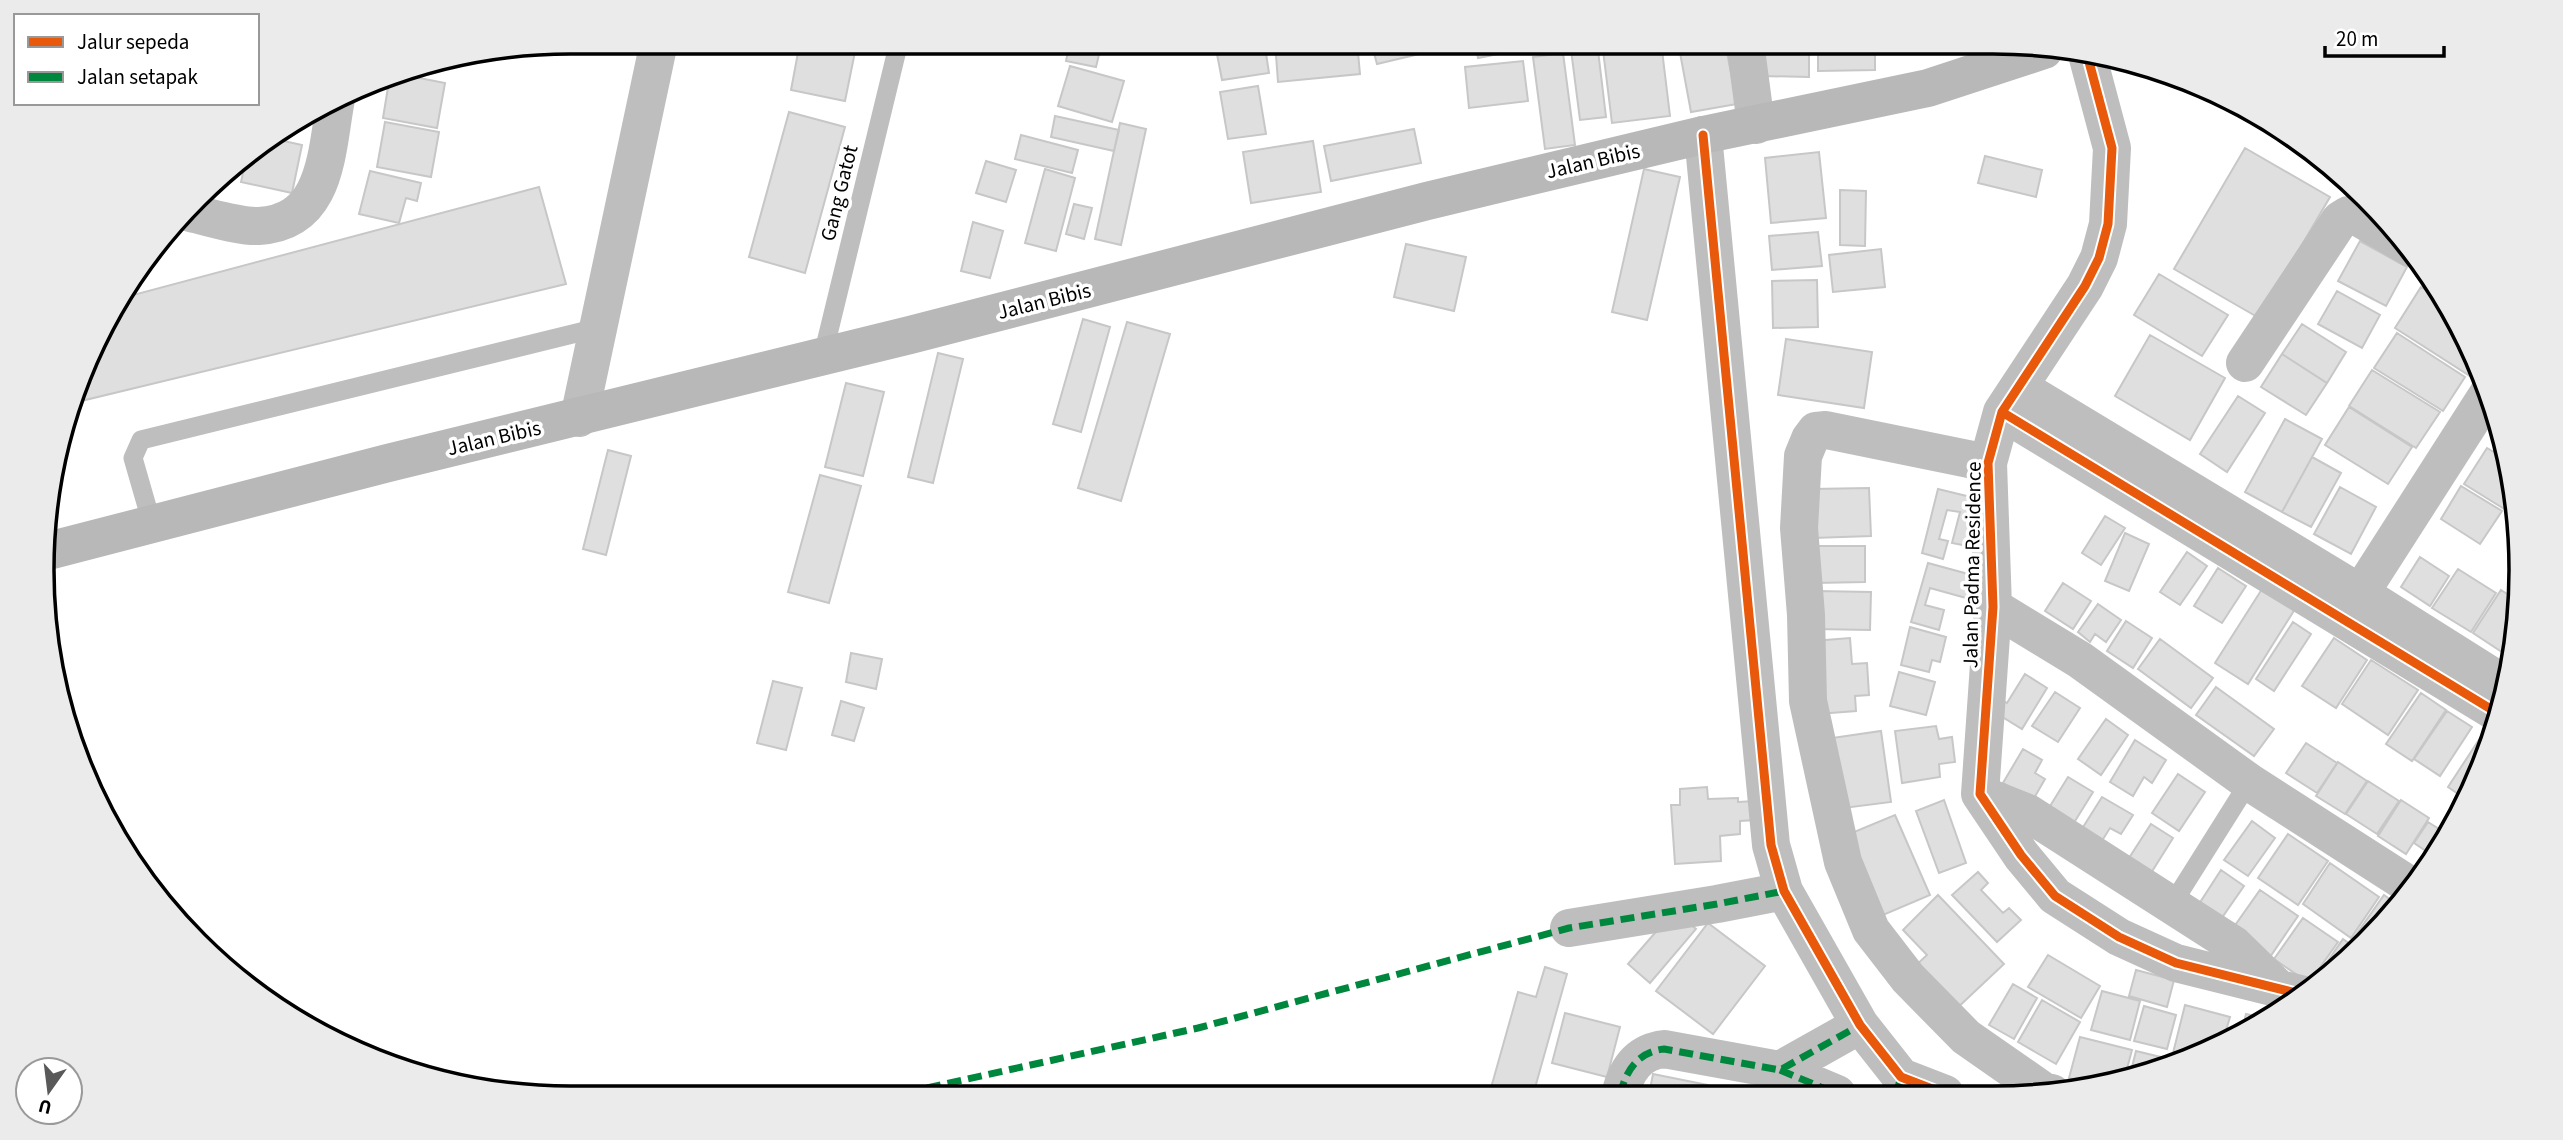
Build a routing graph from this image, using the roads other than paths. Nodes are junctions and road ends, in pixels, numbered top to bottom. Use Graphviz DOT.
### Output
graph roads {
  1 [pos="656,54"];
  2 [pos="896,54"];
  3 [pos="1747,54"];
  4 [pos="2015,55"];
  5 [pos="2089,63"];
  6 [pos="333,112"];
  7 [pos="1756,125"];
  8 [pos="1703,135"];
  9 [pos="197,214"];
  10 [pos="2382,231"];
  11 [pos="597,328"];
  12 [pos="823,355"];
  13 [pos="2245,363"];
  14 [pos="2011,400"];
  15 [pos="2484,415"];
  16 [pos="579,418"];
  17 [pos="1988,463"];
  18 [pos="152,524"];
  19 [pos="55,549"];
  20 [pos="2352,606"];
  21 [pos="1993,607"];
  22 [pos="2497,680"];
  23 [pos="2490,707"];
  24 [pos="2249,782"];
  25 [pos="1980,794"];
  26 [pos="2404,881"];
  27 [pos="1784,891"];
  28 [pos="2171,906"];
  29 [pos="1569,928"];
  30 [pos="2290,992"];
  31 [pos="2291,992"];
  32 [pos="1860,1025"];
  33 [pos="1780,1070"];
  34 [pos="2035,1084"];
  35 [pos="1899,1085"];
  36 [pos="1622,1086"];
  37 [pos="1818,1086"];
  1 -- 11 [label="street"];
  2 -- 12 [label="lane, Gang Gatot"];
  3 -- 7 [label="street"];
  4 -- 7 [label="main road, Jalan Bibis"];
  5 -- 14 [label="street, Jalan Padma Residence"];
  6 -- 9 [label="street"];
  7 -- 8 [label="main road, Jalan Bibis"];
  8 -- 12 [label="main road, Jalan Bibis"];
  8 -- 27 [label="street"];
  10 -- 13 [label="street"];
  11 -- 16 [label="street"];
  11 -- 18 [label="lane"];
  12 -- 16 [label="main road, Jalan Bibis"];
  14 -- 17 [label="street, Jalan Padma Residence"];
  14 -- 20 [label="street"];
  15 -- 20 [label="street"];
  16 -- 18 [label="main road, Jalan Bibis"];
  17 -- 21 [label="street, Jalan Padma Residence"];
  17 -- 34 [label="street"];
  18 -- 19 [label="main road, Jalan Bibis"];
  20 -- 22 [label="street"];
  20 -- 23 [label="street"];
  21 -- 24 [label="street"];
  21 -- 25 [label="street, Jalan Padma Residence"];
  24 -- 26 [label="street"];
  24 -- 28 [label="lane"];
  25 -- 28 [label="street"];
  25 -- 30 [label="street"];
  27 -- 29 [label="street"];
  27 -- 32 [label="street"];
  28 -- 31 [label="street"];
  32 -- 33 [label="street"];
  32 -- 35 [label="street"];
  33 -- 36 [label="street"];
  33 -- 37 [label="street"];
}
